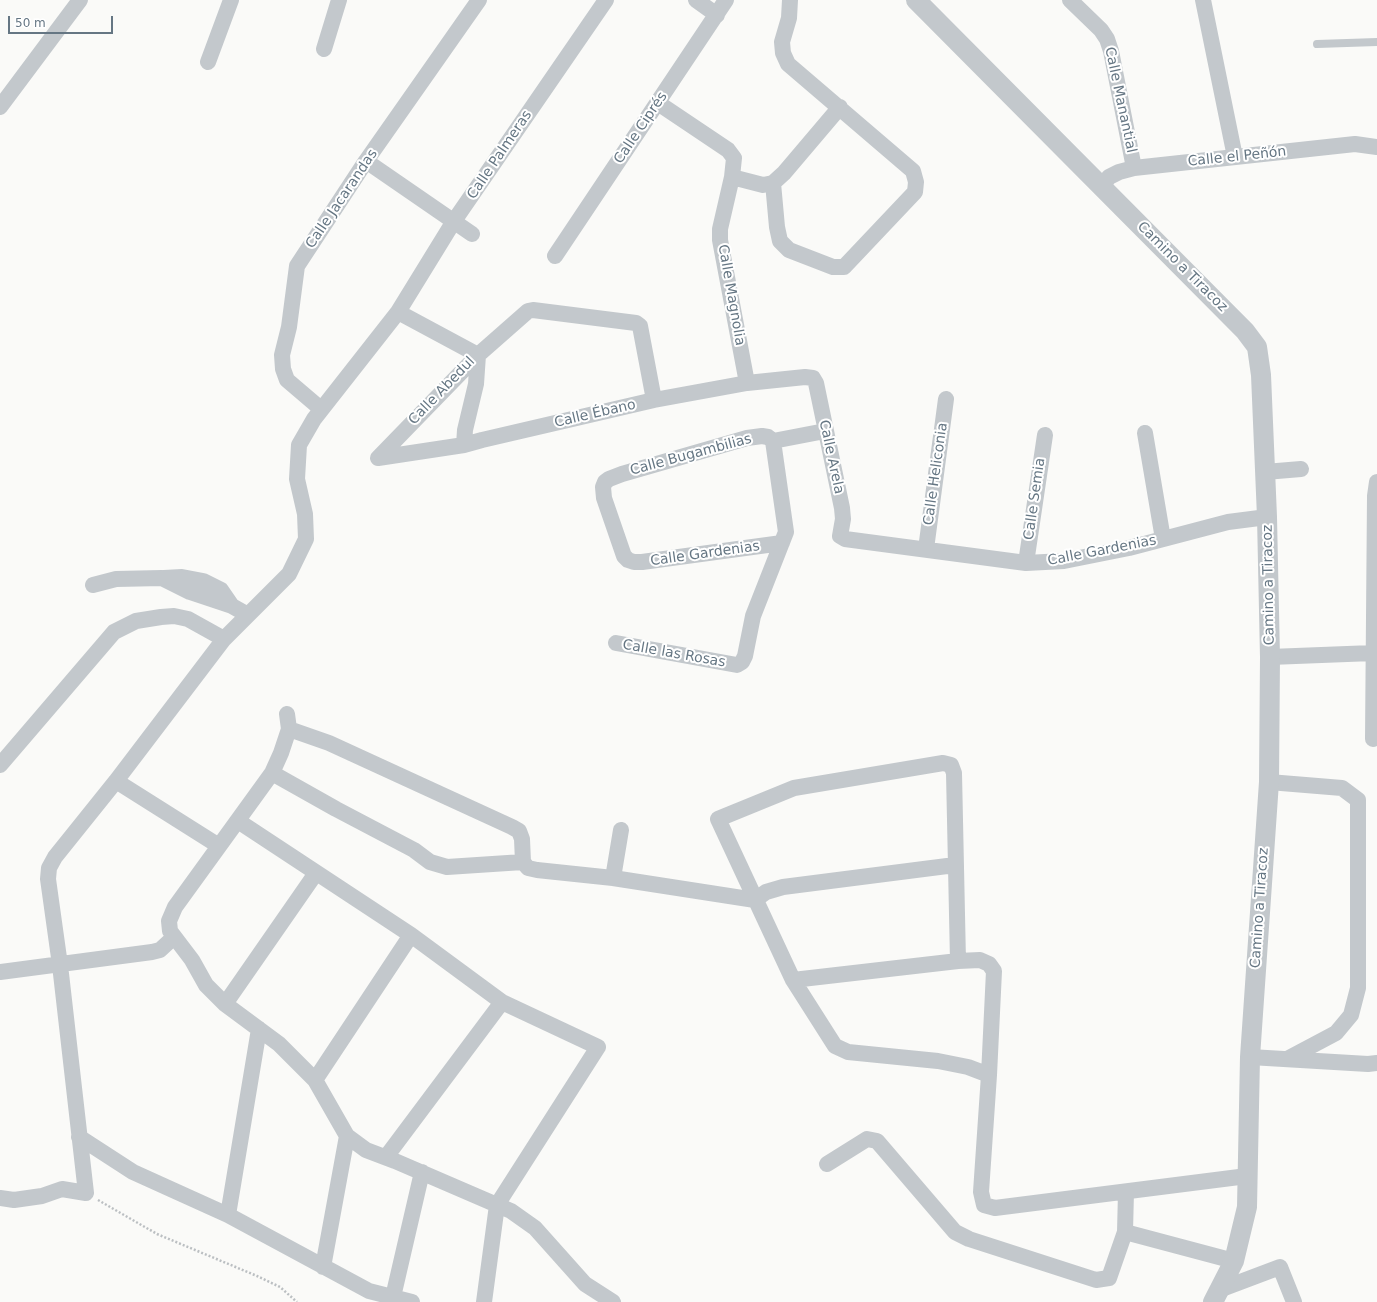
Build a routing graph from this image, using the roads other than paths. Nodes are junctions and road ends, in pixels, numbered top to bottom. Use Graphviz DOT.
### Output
graph roads {
  1 [pos="80,0"];
  2 [pos="231,0"];
  3 [pos="339,0"];
  4 [pos="479,0"];
  5 [pos="606,0"];
  6 [pos="696,0"];
  7 [pos="726,0"];
  8 [pos="790,0"];
  9 [pos="916,0"];
  10 [pos="1070,0"];
  11 [pos="1203,0"];
  12 [pos="717,15"];
  13 [pos="1377,42"];
  14 [pos="1317,44"];
  15 [pos="324,49"];
  16 [pos="208,62"];
  17 [pos="658,103"];
  18 [pos="0,107"];
  19 [pos="840,108"];
  20 [pos="1377,147"];
  21 [pos="1235,157"];
  22 [pos="366,162"];
  23 [pos="1134,168"];
  24 [pos="732,177"];
  25 [pos="773,183"];
  26 [pos="1102,186"];
  27 [pos="454,221"];
  28 [pos="472,234"];
  29 [pos="555,256"];
  30 [pos="398,312"];
  31 [pos="478,355"];
  32 [pos="813,378"];
  33 [pos="747,383"];
  34 [pos="946,399"];
  35 [pos="654,400"];
  36 [pos="321,409"];
  37 [pos="825,431"];
  38 [pos="1145,433"];
  39 [pos="1044,435"];
  40 [pos="773,441"];
  41 [pos="464,445"];
  42 [pos="378,458"];
  43 [pos="1301,469"];
  44 [pos="1265,472"];
  45 [pos="1377,482"];
  46 [pos="1267,517"];
  47 [pos="840,536"];
  48 [pos="1163,539"];
  49 [pos="782,544"];
  50 [pos="926,549"];
  51 [pos="628,560"];
  52 [pos="1026,563"];
  53 [pos="93,585"];
  54 [pos="1375,604"];
  55 [pos="248,615"];
  56 [pos="224,639"];
  57 [pos="616,643"];
  58 [pos="1372,654"];
  59 [pos="1270,657"];
  60 [pos="1373,739"];
  61 [pos="0,766"];
  62 [pos="272,773"];
  63 [pos="116,781"];
  64 [pos="1269,782"];
  65 [pos="238,821"];
  66 [pos="621,830"];
  67 [pos="219,846"];
  68 [pos="523,862"];
  69 [pos="956,865"];
  70 [pos="316,873"];
  71 [pos="613,878"];
  72 [pos="755,900"];
  73 [pos="411,935"];
  74 [pos="174,937"];
  75 [pos="958,961"];
  76 [pos="60,965"];
  77 [pos="0,972"];
  78 [pos="793,980"];
  79 [pos="502,1002"];
  80 [pos="225,1004"];
  81 [pos="259,1029"];
  82 [pos="1250,1056"];
  83 [pos="1287,1059"];
  84 [pos="1377,1063"];
  85 [pos="989,1075"];
  86 [pos="315,1080"];
  87 [pos="347,1136"];
  88 [pos="79,1137"];
  89 [pos="386,1158"];
  90 [pos="827,1164"];
  91 [pos="422,1172"];
  92 [pos="1247,1176"];
  93 [pos="1126,1192"];
  94 [pos="0,1198"];
  95 [pos="497,1205"];
  96 [pos="228,1215"];
  97 [pos="1125,1232"];
  98 [pos="1234,1261"];
  99 [pos="323,1267"];
  100 [pos="1216,1296"];
  101 [pos="393,1297"];
  102 [pos="412,1302"];
  103 [pos="484,1302"];
  104 [pos="613,1302"];
  105 [pos="1294,1302"];
  1 -- 18 [label="street"];
  2 -- 16 [label="street"];
  3 -- 15 [label="street"];
  4 -- 22 [label="street, Calle Jacarandas"];
  5 -- 27 [label="street, Calle Palmeras"];
  6 -- 12 [label="street"];
  7 -- 12 [label="street, Calle Ciprés"];
  8 -- 19 [label="street"];
  9 -- 26 [label="street, Camino a Tiracoz"];
  10 -- 23 [label="street, Calle Manantial"];
  11 -- 21 [label="street"];
  12 -- 17 [label="street, Calle Ciprés"];
  13 -- 14 [label="lane"];
  17 -- 24 [label="street, Calle Magnolia"];
  17 -- 29 [label="street, Calle Ciprés"];
  19 -- 25 [label="street"];
  19 -- 25 [label="street"];
  20 -- 21 [label="street, Calle el Peñón"];
  21 -- 23 [label="street, Calle el Peñón"];
  22 -- 27 [label="street"];
  22 -- 36 [label="street, Calle Jacarandas"];
  23 -- 26 [label="street, Calle el Peñón"];
  24 -- 25 [label="street"];
  24 -- 33 [label="street, Calle Magnolia"];
  26 -- 44 [label="street, Camino a Tiracoz"];
  27 -- 28 [label="street"];
  27 -- 30 [label="street, Calle Palmeras"];
  30 -- 31 [label="street, Calle Abedul"];
  30 -- 36 [label="street, Calle Palmeras"];
  31 -- 35 [label="street"];
  31 -- 41 [label="street"];
  31 -- 42 [label="street, Calle Abedul"];
  32 -- 33 [label="street, Calle Ébano"];
  32 -- 37 [label="street, Calle Arela"];
  33 -- 35 [label="street, Calle Ébano"];
  34 -- 50 [label="street, Calle Heliconia"];
  35 -- 41 [label="street, Calle Ébano"];
  36 -- 55 [label="street, Calle Palmeras"];
  37 -- 40 [label="street, Calle Bugambilias"];
  37 -- 47 [label="street, Calle Arela"];
  38 -- 48 [label="street"];
  39 -- 52 [label="street, Calle Semia"];
  40 -- 49 [label="street, Calle las Rosas"];
  40 -- 51 [label="street, Calle Bugambilias"];
  41 -- 42 [label="street, Calle Ébano"];
  43 -- 44 [label="street"];
  44 -- 46 [label="street, Camino a Tiracoz"];
  45 -- 54 [label="street"];
  46 -- 48 [label="street, Calle Gardenias"];
  46 -- 59 [label="street, Camino a Tiracoz"];
  47 -- 50 [label="street, Calle Gardenias"];
  48 -- 52 [label="street, Calle Gardenias"];
  49 -- 51 [label="street, Calle Gardenias"];
  49 -- 57 [label="street, Calle las Rosas"];
  50 -- 52 [label="street, Calle Gardenias"];
  53 -- 55 [label="street"];
  54 -- 58 [label="street"];
  55 -- 56 [label="street, Calle Palmeras"];
  56 -- 61 [label="street"];
  56 -- 63 [label="street, Calle Palmeras"];
  58 -- 59 [label="street"];
  58 -- 60 [label="street"];
  59 -- 64 [label="street, Camino a Tiracoz"];
  62 -- 65 [label="street"];
  62 -- 68 [label="street"];
  62 -- 68 [label="street"];
  63 -- 67 [label="street"];
  63 -- 76 [label="street, Calle Palmeras"];
  64 -- 82 [label="street, Camino a Tiracoz"];
  64 -- 83 [label="street"];
  65 -- 67 [label="street"];
  65 -- 70 [label="street"];
  66 -- 71 [label="street"];
  67 -- 74 [label="street"];
  68 -- 71 [label="street"];
  69 -- 72 [label="street"];
  69 -- 72 [label="street"];
  69 -- 75 [label="street"];
  70 -- 73 [label="street"];
  70 -- 80 [label="street"];
  71 -- 72 [label="street"];
  72 -- 78 [label="street"];
  73 -- 79 [label="street"];
  73 -- 86 [label="street"];
  74 -- 76 [label="street"];
  74 -- 80 [label="street"];
  75 -- 78 [label="street"];
  75 -- 85 [label="street"];
  76 -- 77 [label="street"];
  76 -- 88 [label="street, Calle Palmeras"];
  78 -- 85 [label="street"];
  79 -- 89 [label="street"];
  79 -- 95 [label="street"];
  80 -- 81 [label="street"];
  81 -- 86 [label="street"];
  81 -- 96 [label="street"];
  82 -- 83 [label="street"];
  82 -- 92 [label="street, Camino a Tiracoz"];
  83 -- 84 [label="street"];
  85 -- 93 [label="street"];
  86 -- 87 [label="street"];
  87 -- 89 [label="street"];
  87 -- 99 [label="street"];
  88 -- 94 [label="street, Calle Palmeras"];
  88 -- 96 [label="street"];
  89 -- 91 [label="street"];
  90 -- 97 [label="street"];
  91 -- 95 [label="street"];
  91 -- 101 [label="street"];
  92 -- 93 [label="street"];
  92 -- 98 [label="street, Camino a Tiracoz"];
  93 -- 97 [label="street"];
  95 -- 103 [label="street"];
  95 -- 104 [label="street"];
  96 -- 99 [label="street"];
  97 -- 98 [label="street"];
  98 -- 100 [label="street, Camino a Tiracoz"];
  99 -- 101 [label="street"];
  100 -- 105 [label="street"];
  101 -- 102 [label="street"];
}
